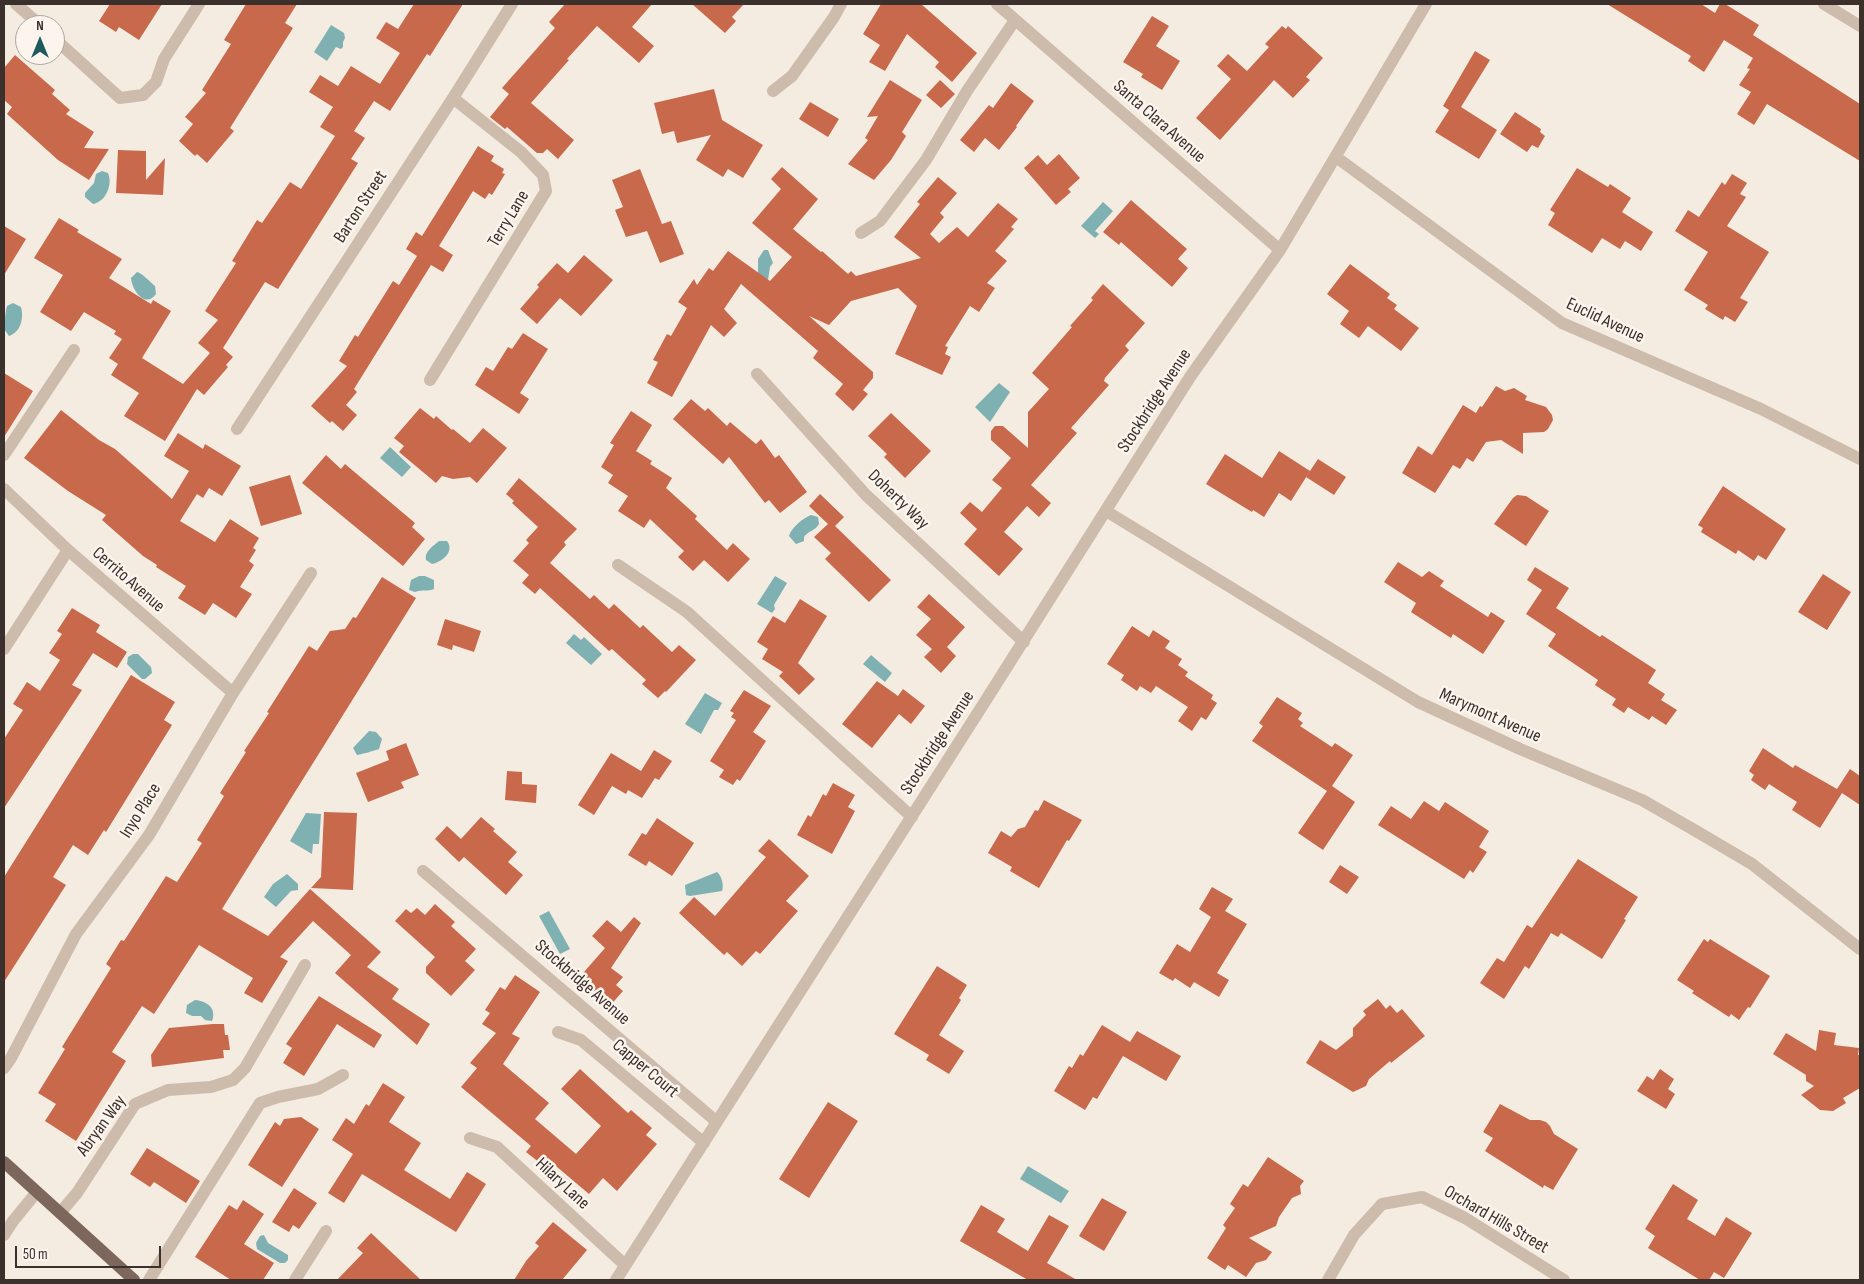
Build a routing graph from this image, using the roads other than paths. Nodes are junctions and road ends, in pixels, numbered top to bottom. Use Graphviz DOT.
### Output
graph roads {
  1 [pos="16,4"];
  2 [pos="199,4"];
  3 [pos="512,4"];
  4 [pos="841,4"];
  5 [pos="997,4"];
  6 [pos="1426,4"];
  7 [pos="1824,4"];
  8 [pos="29,15"];
  9 [pos="1015,20"];
  10 [pos="1860,26"];
  11 [pos="65,48"];
  12 [pos="773,91"];
  13 [pos="453,98"];
  14 [pos="1336,157"];
  15 [pos="861,233"];
  16 [pos="1280,250"];
  17 [pos="74,350"];
  18 [pos="757,374"];
  19 [pos="430,380"];
  20 [pos="238,429"];
  21 [pos="4,455"];
  22 [pos="1860,459"];
  23 [pos="4,489"];
  24 [pos="1106,511"];
  25 [pos="68,550"];
  26 [pos="618,565"];
  27 [pos="311,573"];
  28 [pos="1024,642"];
  29 [pos="4,649"];
  30 [pos="233,693"];
  31 [pos="912,817"];
  32 [pos="423,871"];
  33 [pos="1860,949"];
  34 [pos="305,966"];
  35 [pos="558,1032"];
  36 [pos="4,1068"];
  37 [pos="343,1075"];
  38 [pos="717,1122"];
  39 [pos="470,1138"];
  40 [pos="704,1143"];
  41 [pos="4,1162"];
  42 [pos="36,1192"];
  43 [pos="60,1213"];
  44 [pos="326,1231"];
  45 [pos="4,1235"];
  46 [pos="625,1265"];
  47 [pos="134,1280"];
  48 [pos="149,1280"];
  49 [pos="295,1280"];
  50 [pos="616,1280"];
  51 [pos="1328,1280"];
  52 [pos="1564,1280"];
  1 -- 8 [label="street"];
  2 -- 11 [label="street"];
  3 -- 13 [label="street, Barton Street"];
  4 -- 12 [label="street"];
  5 -- 9 [label="street, Santa Clara Avenue"];
  6 -- 14 [label="street, Stockbridge Avenue"];
  7 -- 10 [label="street"];
  9 -- 15 [label="street"];
  9 -- 16 [label="street, Santa Clara Avenue"];
  13 -- 19 [label="street, Terry Lane"];
  13 -- 20 [label="street, Barton Street"];
  14 -- 16 [label="street, Stockbridge Avenue"];
  14 -- 22 [label="street, Euclid Avenue"];
  16 -- 24 [label="street, Stockbridge Avenue"];
  17 -- 21 [label="street"];
  18 -- 28 [label="street, Doherty Way"];
  23 -- 25 [label="street, Cerrito Avenue"];
  24 -- 28 [label="street, Stockbridge Avenue"];
  24 -- 33 [label="street, Marymont Avenue"];
  25 -- 29 [label="street"];
  25 -- 30 [label="street, Cerrito Avenue"];
  26 -- 31 [label="street, Stockbridge Avenue"];
  27 -- 30 [label="street, Inyo Place"];
  28 -- 31 [label="street, Stockbridge Avenue"];
  30 -- 36 [label="street, Inyo Place"];
  31 -- 38 [label="street, Stockbridge Avenue"];
  32 -- 38 [label="street, Stockbridge Avenue"];
  34 -- 43 [label="street, Abryan Way"];
  35 -- 40 [label="street, Capper Court"];
  37 -- 48 [label="street"];
  38 -- 40 [label="street, Stockbridge Avenue"];
  39 -- 46 [label="street, Hilary Lane"];
  40 -- 46 [label="street, Stockbridge Avenue"];
  41 -- 42 [label="main road"];
  42 -- 43 [label="main road"];
  42 -- 45 [label="street"];
  43 -- 47 [label="main road"];
  44 -- 49 [label="street"];
  46 -- 50 [label="street, Stockbridge Avenue"];
  51 -- 52 [label="street, Orchard Hills Street"];
}
